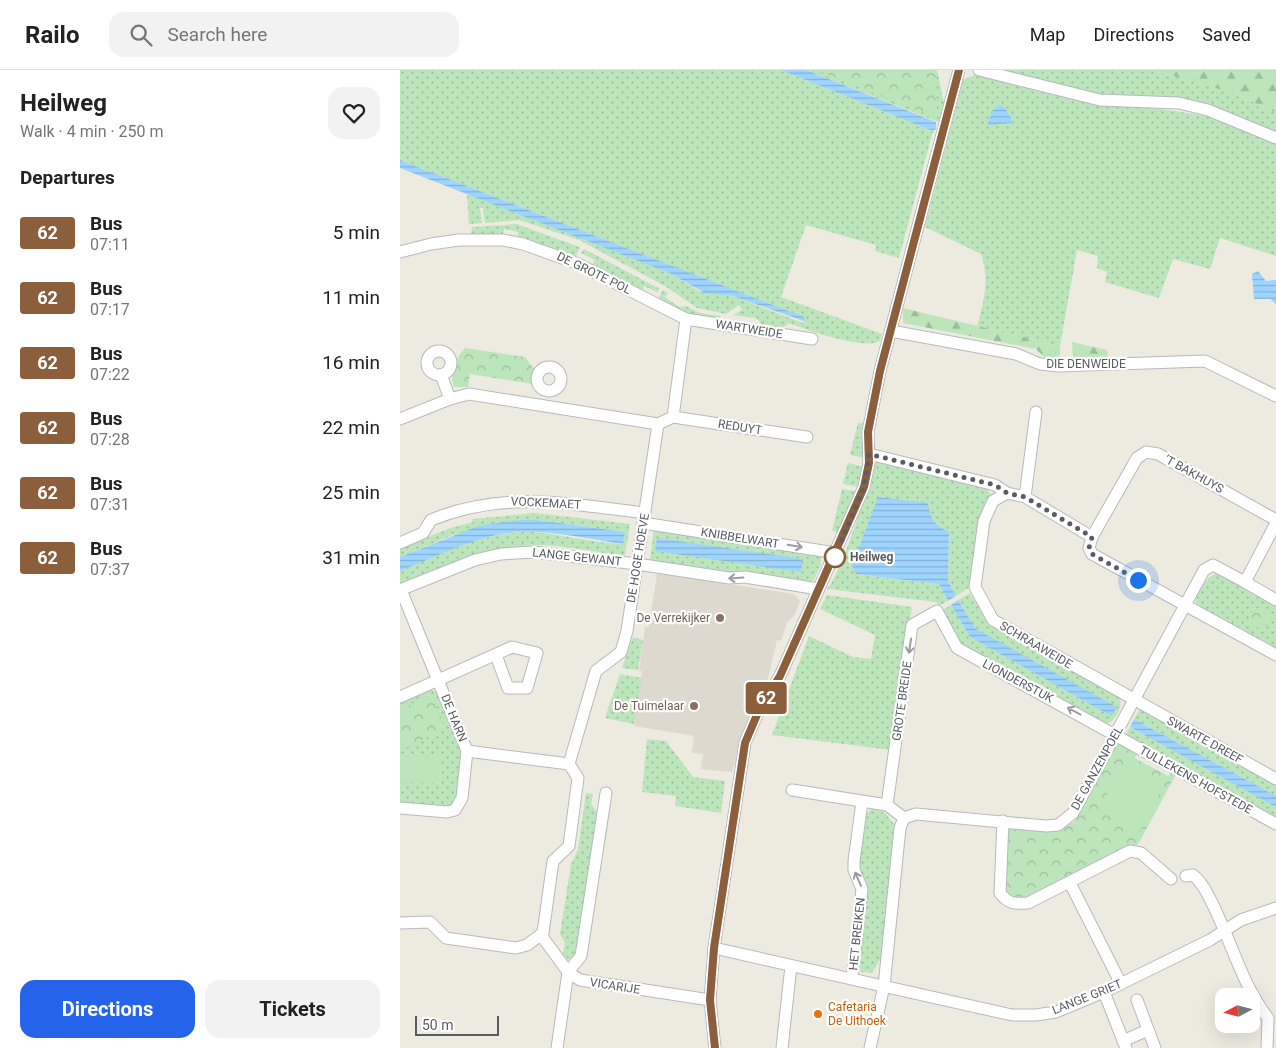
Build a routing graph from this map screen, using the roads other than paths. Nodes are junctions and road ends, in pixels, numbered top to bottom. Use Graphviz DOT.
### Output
graph roads {
  1 [pos="959,70"];
  2 [pos="980,70"];
  3 [pos="1276,138"];
  4 [pos="400,252"];
  5 [pos="686,319"];
  6 [pos="891,332"];
  7 [pos="812,339"];
  8 [pos="441,375"];
  9 [pos="548,391"];
  10 [pos="1276,396"];
  11 [pos="450,399"];
  12 [pos="546,406"];
  13 [pos="1036,412"];
  14 [pos="673,417"];
  15 [pos="400,419"];
  16 [pos="658,424"];
  17 [pos="807,437"];
  18 [pos="869,454"];
  19 [pos="1007,493"];
  20 [pos="1025,497"];
  21 [pos="644,518"];
  22 [pos="1276,521"];
  23 [pos="1092,537"];
  24 [pos="400,543"];
  25 [pos="836,553"];
  26 [pos="637,564"];
  27 [pos="1245,582"];
  28 [pos="818,589"];
  29 [pos="400,590"];
  30 [pos="1276,600"];
  31 [pos="1184,605"];
  32 [pos="937,611"];
  33 [pos="496,655"];
  34 [pos="1276,655"];
  35 [pos="438,680"];
  36 [pos="400,698"];
  37 [pos="1134,700"];
  38 [pos="1116,735"];
  39 [pos="466,751"];
  40 [pos="569,764"];
  41 [pos="1276,779"];
  42 [pos="792,790"];
  43 [pos="606,794"];
  44 [pos="862,802"];
  45 [pos="888,805"];
  46 [pos="400,808"];
  47 [pos="904,818"];
  48 [pos="1003,821"];
  49 [pos="1276,824"];
  50 [pos="1186,876"];
  51 [pos="1171,879"];
  52 [pos="1070,883"];
  53 [pos="1276,908"];
  54 [pos="400,923"];
  55 [pos="1226,930"];
  56 [pos="541,935"];
  57 [pos="714,948"];
  58 [pos="791,966"];
  59 [pos="568,972"];
  60 [pos="852,978"];
  61 [pos="1121,984"];
  62 [pos="884,986"];
  63 [pos="1104,992"];
  64 [pos="710,1000"];
  65 [pos="1137,1000"];
  66 [pos="1148,1030"];
  67 [pos="1124,1044"];
  68 [pos="557,1048"];
  69 [pos="715,1048"];
  70 [pos="782,1048"];
  71 [pos="870,1048"];
  72 [pos="1155,1048"];
  73 [pos="1267,1048"];
  1 -- 6 [label="street"];
  2 -- 3 [label="street"];
  4 -- 5 [label="street, DE GROTE POL"];
  5 -- 7 [label="street, WARTWEIDE"];
  5 -- 14 [label="street"];
  6 -- 10 [label="street, DIE DENWEIDE"];
  6 -- 18 [label="street"];
  8 -- 11 [label="street"];
  9 -- 12 [label="street"];
  11 -- 12 [label="street"];
  11 -- 15 [label="street"];
  12 -- 16 [label="street"];
  13 -- 20 [label="street"];
  14 -- 16 [label="street"];
  14 -- 17 [label="street, REDUYT"];
  16 -- 21 [label="street, DE HOGE HOEVE"];
  18 -- 19 [label="street"];
  18 -- 25 [label="street"];
  19 -- 20 [label="street"];
  19 -- 37 [label="street, SCHRAAWEIDE"];
  20 -- 23 [label="street"];
  21 -- 24 [label="street, VOCKEMAET"];
  21 -- 25 [label="street, KNIBBELWART, one-way"];
  21 -- 26 [label="street, DE HOGE HOEVE"];
  22 -- 23 [label="street, 'T BAKHUYS"];
  22 -- 27 [label="street"];
  23 -- 31 [label="street"];
  25 -- 28 [label="street"];
  28 -- 26 [label="street, LANGE GEWANT, one-way"];
  26 -- 29 [label="street, LANGE GEWANT"];
  26 -- 40 [label="street, DE HOGE HOEVE"];
  27 -- 30 [label="street"];
  27 -- 31 [label="street, DE GANZENPOEL"];
  28 -- 57 [label="street"];
  29 -- 35 [label="street, DE HARN"];
  31 -- 34 [label="street"];
  31 -- 37 [label="street, DE GANZENPOEL"];
  38 -- 32 [label="street, LIONDERSTUK, one-way"];
  32 -- 45 [label="street, GROTE BREIDE, one-way"];
  33 -- 35 [label="street"];
  35 -- 36 [label="street"];
  35 -- 39 [label="street, DE HARN"];
  37 -- 38 [label="street, DE GANZENPOEL"];
  37 -- 41 [label="street, SWARTE DREEF"];
  38 -- 48 [label="street, DE GANZENPOEL"];
  38 -- 49 [label="street, TULLEKENS HOFSTEDE"];
  39 -- 40 [label="street, DE HARN"];
  39 -- 46 [label="street"];
  40 -- 56 [label="street"];
  42 -- 44 [label="street"];
  43 -- 59 [label="street"];
  44 -- 45 [label="street"];
  60 -- 44 [label="street, HET BREIKEN, one-way"];
  45 -- 47 [label="street"];
  47 -- 48 [label="street, DE GANZENPOEL"];
  47 -- 62 [label="street"];
  48 -- 52 [label="street"];
  50 -- 55 [label="street"];
  51 -- 52 [label="street"];
  52 -- 61 [label="street"];
  53 -- 55 [label="street, LANGE GRIET"];
  54 -- 56 [label="street"];
  55 -- 61 [label="street, LANGE GRIET"];
  55 -- 73 [label="street"];
  56 -- 59 [label="street"];
  57 -- 58 [label="street, LANGE GRIET"];
  57 -- 64 [label="street"];
  58 -- 60 [label="street, LANGE GRIET"];
  58 -- 70 [label="street"];
  59 -- 64 [label="street, VICARIJE"];
  59 -- 68 [label="street"];
  60 -- 62 [label="street, LANGE GRIET"];
  61 -- 63 [label="street, LANGE GRIET"];
  62 -- 63 [label="street, LANGE GRIET"];
  62 -- 71 [label="street"];
  63 -- 67 [label="street"];
  64 -- 69 [label="street"];
  65 -- 66 [label="street"];
  66 -- 67 [label="street"];
  66 -- 72 [label="street"];
}
